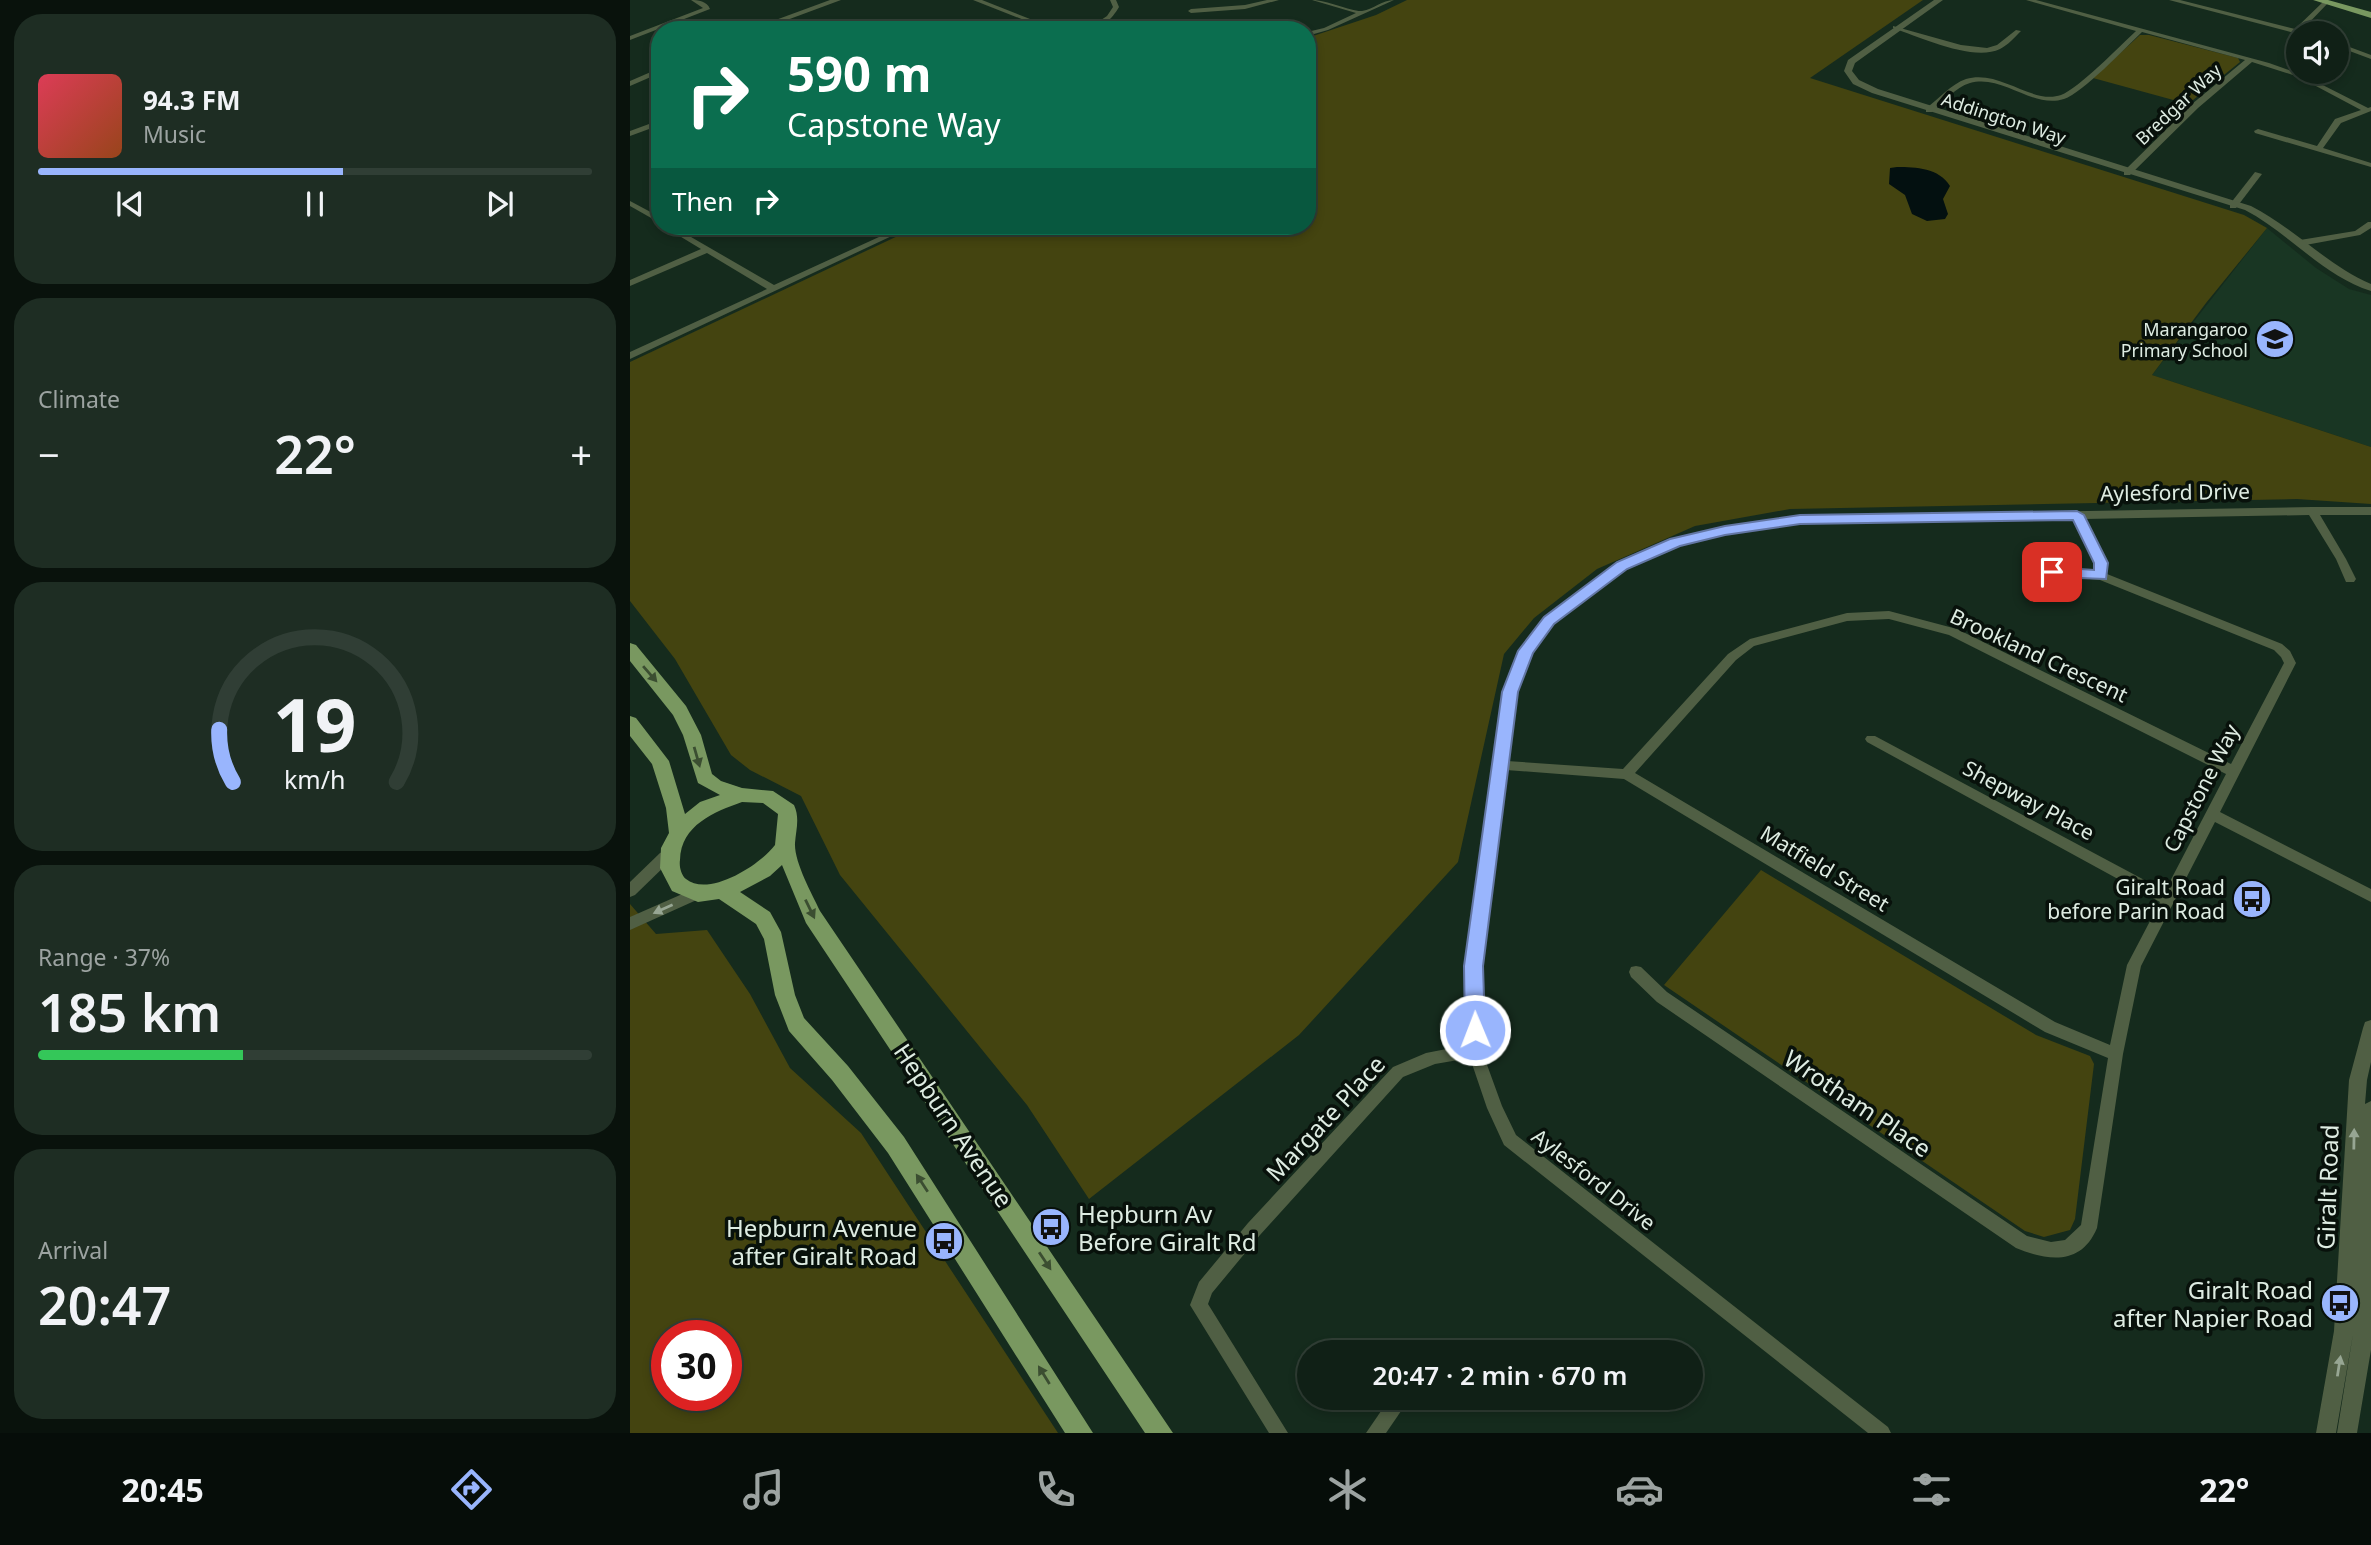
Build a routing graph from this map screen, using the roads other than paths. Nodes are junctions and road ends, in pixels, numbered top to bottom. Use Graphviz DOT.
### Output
graph roads {
  1 [pos="694,0"];
  2 [pos="833,0"];
  3 [pos="976,0"];
  4 [pos="1113,0"];
  5 [pos="1276,0"];
  6 [pos="1315,0"];
  7 [pos="1391,0"];
  8 [pos="1933,0"];
  9 [pos="1939,0"];
  10 [pos="2029,0"];
  11 [pos="2058,0"];
  12 [pos="2172,0"];
  13 [pos="2339,0"];
  14 [pos="2322,1"];
  15 [pos="2051,6"];
  16 [pos="2371,8"];
  17 [pos="1191,11"];
  18 [pos="1362,13"];
  19 [pos="2371,15"];
  20 [pos="1031,20"];
  21 [pos="675,21"];
  22 [pos="776,21"];
  23 [pos="1104,21"];
  24 [pos="2308,21"];
  25 [pos="1897,27"];
  26 [pos="2286,28"];
  27 [pos="651,30"];
  28 [pos="2141,30"];
  29 [pos="1316,31"];
  30 [pos="2018,31"];
  31 [pos="630,38"];
  32 [pos="2349,49"];
  33 [pos="2371,57"];
  34 [pos="2250,60"];
  35 [pos="651,74"];
  36 [pos="630,84"];
  37 [pos="2369,109"];
  38 [pos="1930,110"];
  39 [pos="651,126"];
  40 [pos="2258,131"];
  41 [pos="630,134"];
  42 [pos="2319,149"];
  43 [pos="2371,165"];
  44 [pos="2128,172"];
  45 [pos="2259,174"];
  46 [pos="630,202"];
  47 [pos="2234,204"];
  48 [pos="651,215"];
  49 [pos="2371,224"];
  50 [pos="682,235"];
  51 [pos="890,235"];
  52 [pos="2301,243"];
  53 [pos="706,250"];
  54 [pos="630,283"];
  55 [pos="2371,288"];
  56 [pos="774,289"];
  57 [pos="630,356"];
  58 [pos="2312,511"];
  59 [pos="2371,511"];
  60 [pos="2077,515"];
  61 [pos="2052,572"];
  62 [pos="2101,576"];
  63 [pos="2350,579"];
  64 [pos="630,649"];
  65 [pos="630,723"];
  66 [pos="1871,739"];
  67 [pos="1500,765"];
  68 [pos="2233,771"];
  69 [pos="1626,774"];
  70 [pos="742,795"];
  71 [pos="2211,814"];
  72 [pos="677,830"];
  73 [pos="786,846"];
  74 [pos="664,857"];
  75 [pos="722,890"];
  76 [pos="630,891"];
  77 [pos="696,894"];
  78 [pos="2371,895"];
  79 [pos="2167,899"];
  80 [pos="630,923"];
  81 [pos="1636,972"];
  82 [pos="2371,1028"];
  83 [pos="1475,1051"];
  84 [pos="2116,1054"];
  85 [pos="2371,1110"];
  86 [pos="2364,1225"];
  87 [pos="2064,1250"];
  88 [pos="1392,1410"];
  89 [pos="1080,1433"];
  90 [pos="1160,1433"];
  91 [pos="1279,1433"];
  92 [pos="1375,1433"];
  93 [pos="1882,1433"];
  94 [pos="2326,1433"];
  95 [pos="2347,1433"];
  1 -- 21 [label="street"];
  2 -- 22 [label="street"];
  3 -- 20 [label="street"];
  4 -- 23 [label="street"];
  5 -- 17 [label="street"];
  6 -- 18 [label="street"];
  7 -- 18 [label="street"];
  8 -- 25 [label="street, Addington Way"];
  9 -- 25 [label="street, Addington Way"];
  10 -- 15 [label="street"];
  11 -- 15 [label="street"];
  12 -- 26 [label="street"];
  13 -- 16 [label="main road"];
  14 -- 19 [label="main road"];
  14 -- 24 [label="street"];
  15 -- 28 [label="street"];
  18 -- 29 [label="street"];
  25 -- 30 [label="street"];
  25 -- 38 [label="street, Addington Way"];
  27 -- 31 [label="street"];
  28 -- 34 [label="street"];
  28 -- 38 [label="street"];
  32 -- 33 [label="street"];
  34 -- 37 [label="street"];
  34 -- 44 [label="street, Bredgar Way"];
  35 -- 36 [label="street"];
  37 -- 42 [label="street"];
  38 -- 44 [label="street, Addington Way"];
  39 -- 41 [label="street"];
  40 -- 42 [label="street"];
  42 -- 43 [label="street"];
  44 -- 47 [label="street, Addington Way"];
  45 -- 47 [label="street"];
  46 -- 48 [label="street"];
  47 -- 52 [label="street, Addington Way"];
  49 -- 52 [label="street"];
  50 -- 53 [label="street"];
  51 -- 56 [label="street"];
  52 -- 55 [label="street, Addington Way"];
  53 -- 54 [label="street"];
  53 -- 56 [label="street"];
  56 -- 57 [label="street"];
  58 -- 59 [label="street, Aylesford Drive"];
  58 -- 60 [label="street, Aylesford Drive"];
  58 -- 63 [label="street"];
  60 -- 62 [label="street"];
  60 -- 67 [label="street, Aylesford Drive"];
  61 -- 62 [label="street, Capstone Way"];
  62 -- 68 [label="street, Capstone Way"];
  64 -- 70 [label="main road, one-way"];
  65 -- 72 [label="main road"];
  66 -- 79 [label="street, Shepway Place"];
  67 -- 69 [label="street, Matfield Street"];
  67 -- 83 [label="street, Aylesford Drive"];
  68 -- 69 [label="street, Brookland Crescent"];
  68 -- 71 [label="street, Capstone Way"];
  69 -- 84 [label="street, Matfield Street"];
  70 -- 72 [label="main road"];
  70 -- 73 [label="main road"];
  71 -- 78 [label="street"];
  71 -- 79 [label="street, Capstone Way"];
  72 -- 74 [label="main road"];
  73 -- 75 [label="main road"];
  73 -- 90 [label="main road, Hepburn Avenue, one-way"];
  74 -- 76 [label="street"];
  74 -- 77 [label="main road"];
  75 -- 77 [label="main road"];
  89 -- 75 [label="main road, one-way"];
  77 -- 80 [label="street, one-way"];
  79 -- 84 [label="street, Capstone Way"];
  81 -- 87 [label="street, Wrotham Place"];
  86 -- 82 [label="street, Giralt Road, one-way"];
  83 -- 91 [label="street, Margate Place"];
  83 -- 93 [label="street, Aylesford Drive"];
  84 -- 87 [label="street, Capstone Way"];
  85 -- 86 [label="street, Giralt Road"];
  94 -- 86 [label="street, Giralt Road, one-way"];
  86 -- 95 [label="street, Giralt Road"];
  88 -- 92 [label="street"];
}
